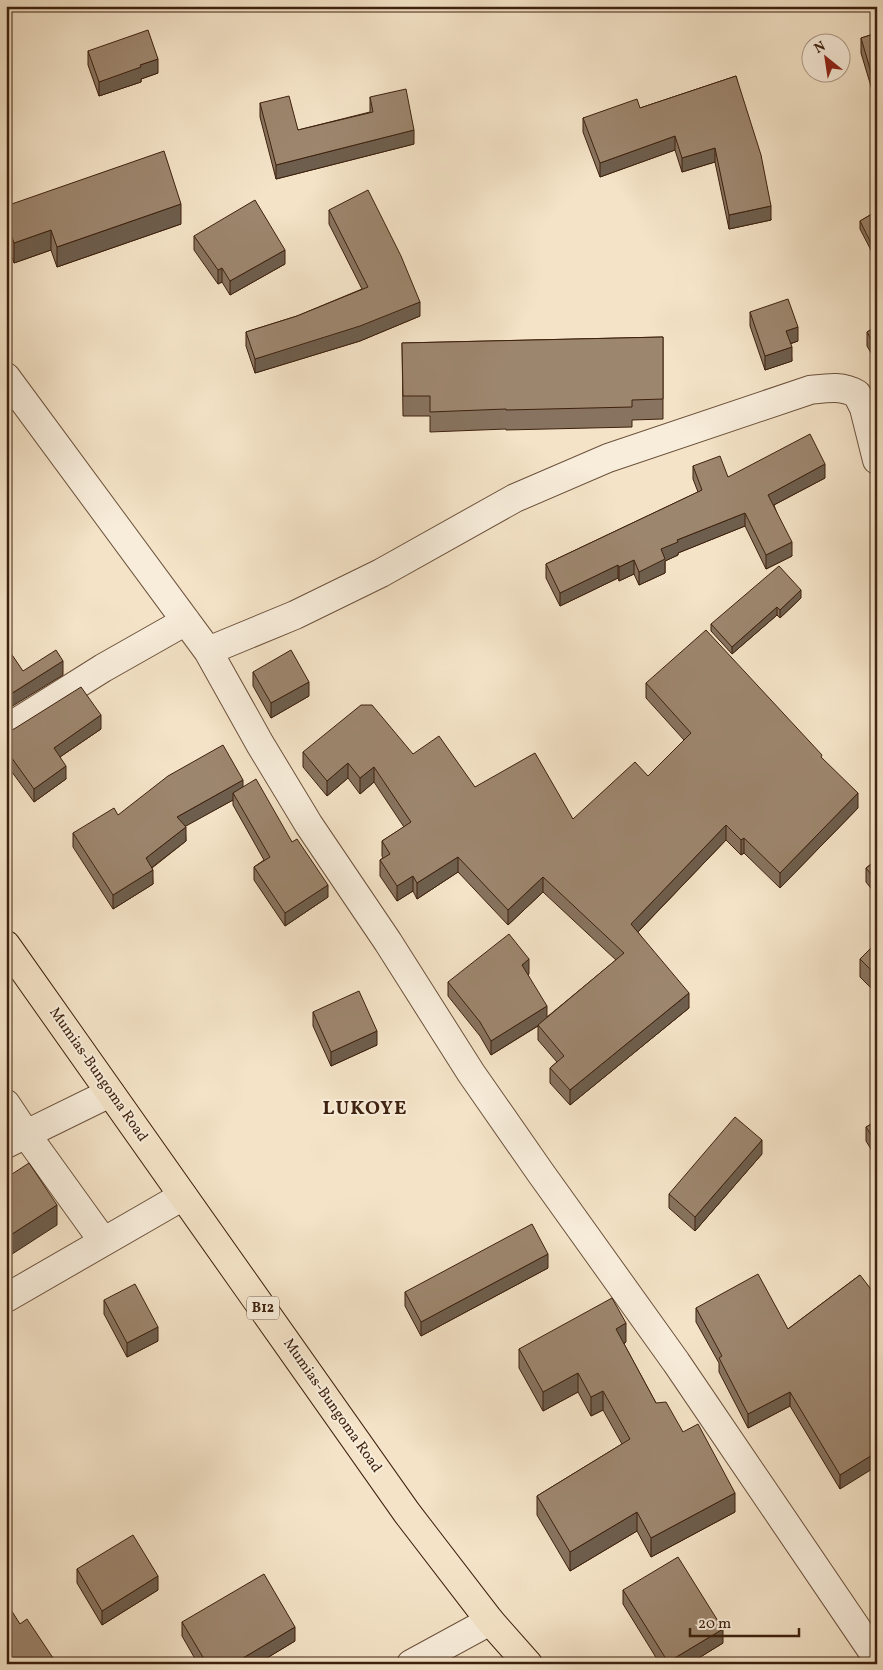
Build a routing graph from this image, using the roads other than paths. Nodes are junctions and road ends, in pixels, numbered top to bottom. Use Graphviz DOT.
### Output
graph roads {
  1 [pos="6,377"];
  2 [pos="877,460"];
  3 [pos="186,621"];
  4 [pos="208,651"];
  5 [pos="6,729"];
  6 [pos="8,952"];
  7 [pos="110,1093"];
  8 [pos="6,1104"];
  9 [pos="16,1139"];
  10 [pos="183,1196"];
  11 [pos="103,1241"];
  12 [pos="6,1298"];
  13 [pos="490,1621"];
  14 [pos="877,1658"];
  15 [pos="412,1664"];
  16 [pos="528,1664"];
  1 -- 3 [label="street"];
  2 -- 4 [label="street"];
  3 -- 4 [label="street"];
  3 -- 5 [label="street"];
  4 -- 14 [label="street"];
  6 -- 7 [label="highway, Mumias-Bungoma Road / B12"];
  7 -- 9 [label="street"];
  7 -- 10 [label="highway, Mumias-Bungoma Road / B12"];
  8 -- 9 [label="street"];
  9 -- 11 [label="street"];
  10 -- 11 [label="street"];
  10 -- 13 [label="highway, Mumias-Bungoma Road / B12"];
  11 -- 12 [label="street"];
  13 -- 15 [label="street"];
  13 -- 16 [label="highway, Mumias-Bungoma Road / B12"];
}
